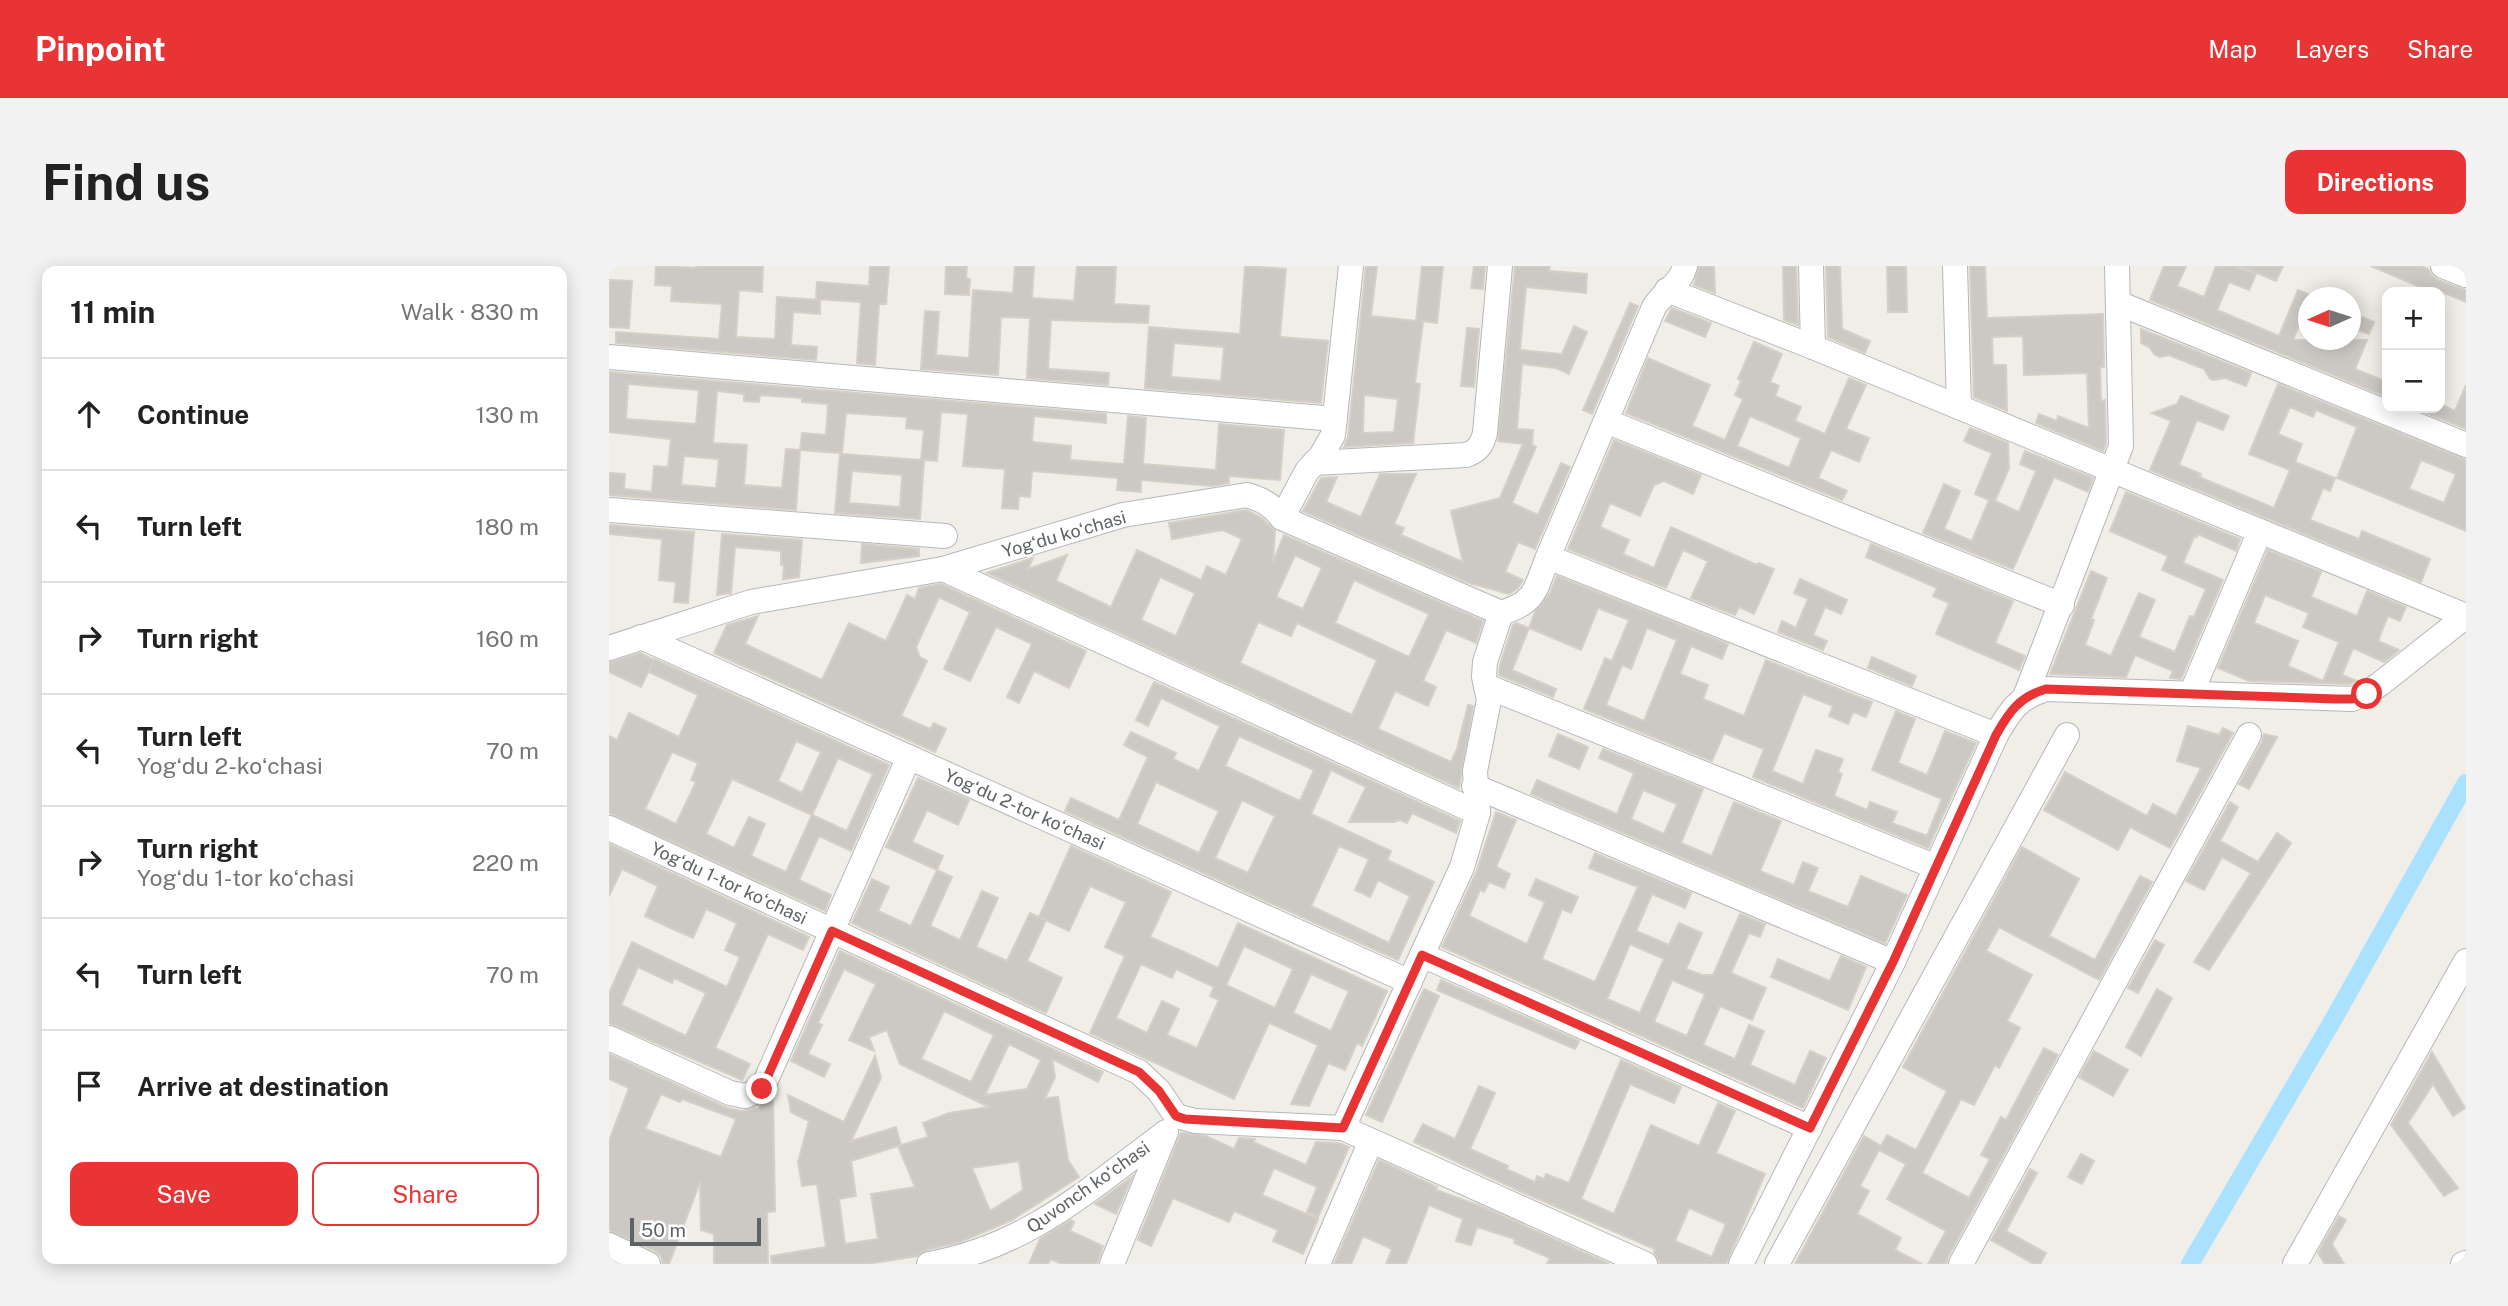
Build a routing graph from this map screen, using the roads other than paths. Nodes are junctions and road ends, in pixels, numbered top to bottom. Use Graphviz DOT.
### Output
graph roads {
  1 [pos="1351,266"];
  2 [pos="1500,266"];
  3 [pos="1685,266"];
  4 [pos="1811,266"];
  5 [pos="1955,266"];
  6 [pos="2117,266"];
  7 [pos="2443,266"];
  8 [pos="2466,275"];
  9 [pos="1667,290"];
  10 [pos="2118,303"];
  11 [pos="1813,347"];
  12 [pos="609,357"];
  13 [pos="1959,407"];
  14 [pos="1335,419"];
  15 [pos="1606,421"];
  16 [pos="2466,445"];
  17 [pos="1314,463"];
  18 [pos="2113,471"];
  19 [pos="609,510"];
  20 [pos="1282,518"];
  21 [pos="2260,531"];
  22 [pos="945,536"];
  23 [pos="1548,557"];
  24 [pos="943,569"];
  25 [pos="2062,605"];
  26 [pos="1501,613"];
  27 [pos="641,637"];
  28 [pos="609,648"];
  29 [pos="1486,686"];
  30 [pos="2191,694"];
  31 [pos="2025,697"];
  32 [pos="1996,735"];
  33 [pos="2067,735"];
  34 [pos="2249,736"];
  35 [pos="909,757"];
  36 [pos="1474,786"];
  37 [pos="1478,813"];
  38 [pos="609,828"];
  39 [pos="1936,867"];
  40 [pos="832,931"];
  41 [pos="1422,955"];
  42 [pos="2466,961"];
  43 [pos="1893,962"];
  44 [pos="1410,982"];
  45 [pos="609,1038"];
  46 [pos="1171,1125"];
  47 [pos="1343,1128"];
  48 [pos="1810,1128"];
  49 [pos="1371,1141"];
  50 [pos="609,1245"];
  51 [pos="648,1264"];
  52 [pos="929,1264"];
  53 [pos="1112,1264"];
  54 [pos="1318,1264"];
  55 [pos="1645,1264"];
  56 [pos="1741,1264"];
  57 [pos="1777,1264"];
  58 [pos="1961,1264"];
  59 [pos="2295,1264"];
  1 -- 14 [label="street"];
  2 -- 17 [label="street"];
  3 -- 9 [label="street"];
  4 -- 11 [label="street"];
  5 -- 13 [label="street"];
  6 -- 10 [label="street"];
  7 -- 8 [label="street"];
  9 -- 11 [label="street"];
  9 -- 15 [label="street"];
  10 -- 16 [label="street"];
  10 -- 18 [label="street"];
  11 -- 13 [label="street"];
  12 -- 14 [label="street"];
  13 -- 18 [label="street"];
  14 -- 17 [label="street"];
  15 -- 23 [label="street"];
  15 -- 25 [label="street"];
  17 -- 20 [label="street"];
  18 -- 21 [label="street"];
  18 -- 25 [label="street"];
  19 -- 22 [label="street"];
  20 -- 24 [label="street, Yogʻdu koʻchasi"];
  20 -- 26 [label="street, Yogʻdu koʻchasi"];
  21 -- 30 [label="street"];
  21 -- 30 [label="street"];
  23 -- 26 [label="street"];
  23 -- 32 [label="street"];
  24 -- 27 [label="street, Yogʻdu koʻchasi"];
  24 -- 37 [label="street"];
  25 -- 31 [label="street"];
  26 -- 29 [label="street"];
  27 -- 28 [label="street, Yogʻdu koʻchasi"];
  27 -- 35 [label="street, Yogʻdu 2-tor koʻchasi"];
  29 -- 36 [label="street"];
  29 -- 39 [label="street"];
  30 -- 31 [label="street"];
  31 -- 32 [label="street"];
  32 -- 39 [label="street"];
  33 -- 57 [label="street"];
  34 -- 58 [label="street"];
  35 -- 40 [label="street"];
  35 -- 44 [label="street, Yogʻdu 2-tor koʻchasi"];
  36 -- 37 [label="street"];
  36 -- 43 [label="street"];
  37 -- 41 [label="street"];
  38 -- 40 [label="street, Yogʻdu 1-tor koʻchasi"];
  39 -- 43 [label="street"];
  40 -- 45 [label="street"];
  40 -- 46 [label="street, Yogʻdu 1-tor koʻchasi"];
  41 -- 44 [label="street"];
  41 -- 48 [label="street"];
  42 -- 59 [label="street"];
  43 -- 48 [label="street"];
  44 -- 47 [label="street"];
  46 -- 47 [label="street"];
  46 -- 52 [label="street, Quvonch koʻchasi"];
  46 -- 53 [label="street"];
  47 -- 49 [label="street"];
  48 -- 56 [label="street"];
  49 -- 54 [label="street"];
  49 -- 55 [label="street"];
  50 -- 51 [label="street"];
}
